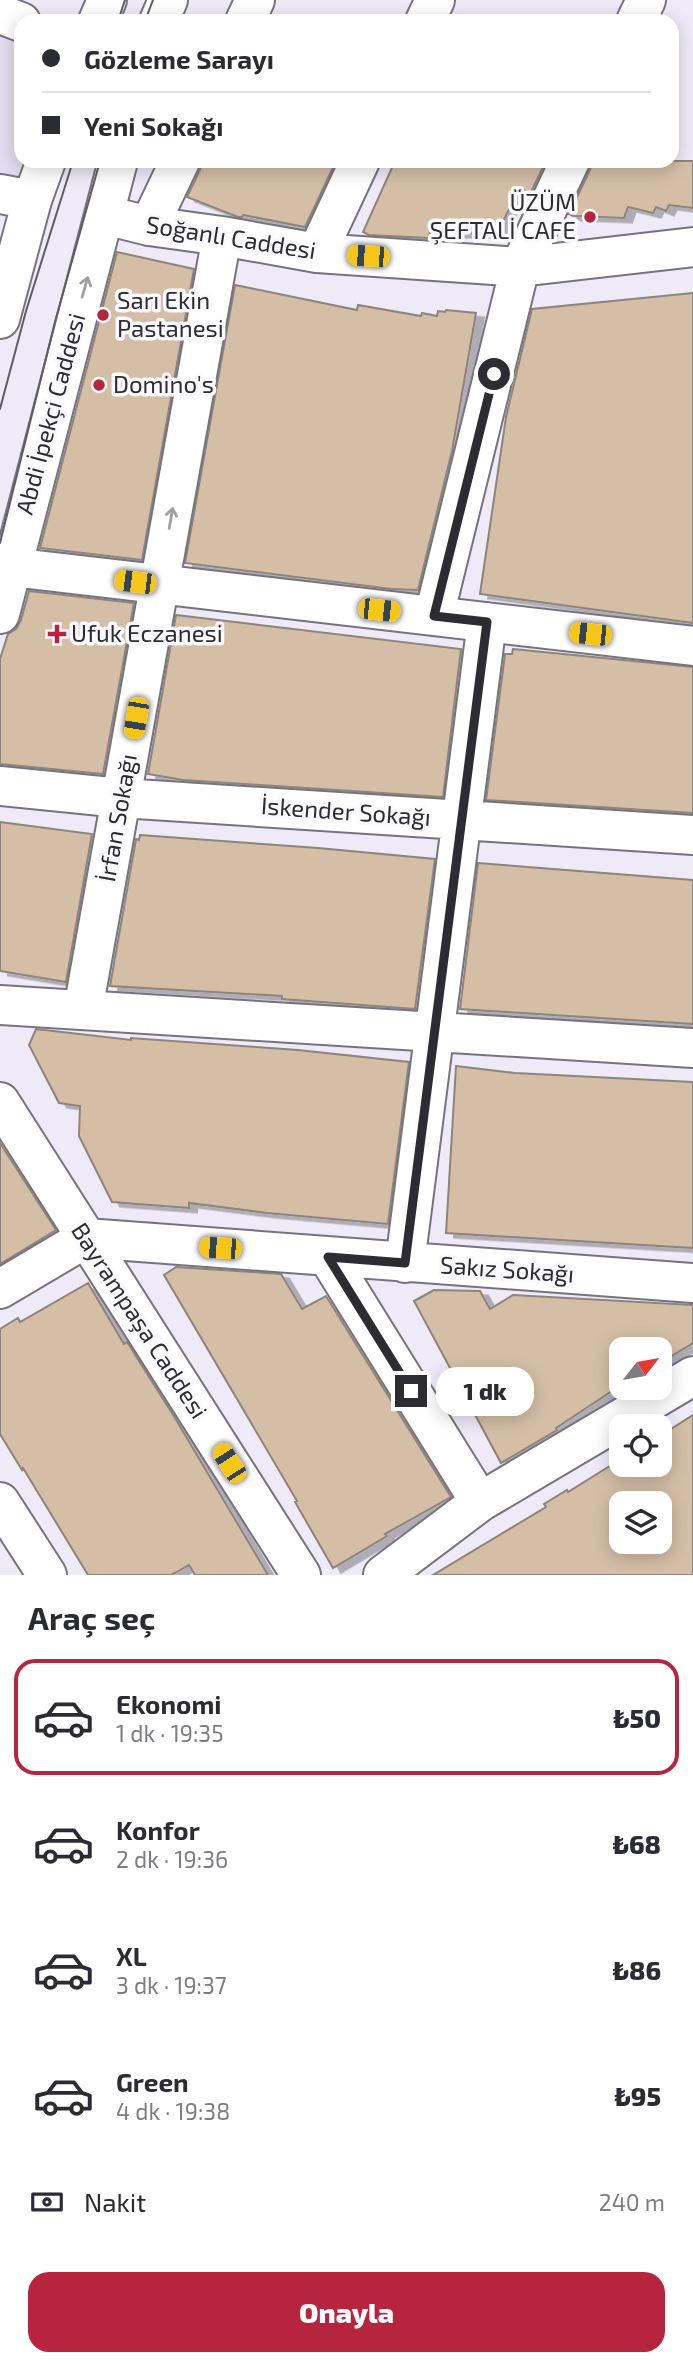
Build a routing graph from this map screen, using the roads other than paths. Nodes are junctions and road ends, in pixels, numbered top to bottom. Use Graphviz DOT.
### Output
graph roads {
  1 [pos="40,168"];
  2 [pos="116,168"];
  3 [pos="177,168"];
  4 [pos="357,168"];
  5 [pos="567,168"];
  6 [pos="16,197"];
  7 [pos="104,215"];
  8 [pos="149,226"];
  9 [pos="222,236"];
  10 [pos="693,247"];
  11 [pos="317,253"];
  12 [pos="520,267"];
  13 [pos="0,319"];
  14 [pos="11,567"];
  15 [pos="159,585"];
  16 [pos="0,614"];
  17 [pos="434,616"];
  18 [pos="487,622"];
  19 [pos="693,646"];
  20 [pos="0,786"];
  21 [pos="121,799"];
  22 [pos="461,820"];
  23 [pos="693,835"];
  24 [pos="0,1004"];
  25 [pos="83,1010"];
  26 [pos="435,1032"];
  27 [pos="693,1048"];
  28 [pos="0,1102"];
  29 [pos="86,1238"];
  30 [pos="328,1257"];
  31 [pos="405,1263"];
  32 [pos="693,1283"];
  33 [pos="0,1289"];
  34 [pos="693,1376"];
  35 [pos="0,1502"];
  36 [pos="480,1502"];
  37 [pos="47,1575"];
  38 [pos="301,1575"];
  39 [pos="383,1575"];
  1 -- 6 [label="street"];
  2 -- 7 [label="street, Abdi İpekçi Caddesi"];
  3 -- 8 [label="street"];
  4 -- 11 [label="street"];
  5 -- 12 [label="street"];
  6 -- 13 [label="street"];
  7 -- 8 [label="street, Soğanlı Caddesi"];
  14 -- 7 [label="street, Abdi İpekçi Caddesi, one-way"];
  8 -- 9 [label="street, Soğanlı Caddesi"];
  9 -- 11 [label="street, Soğanlı Caddesi"];
  15 -- 9 [label="street, İrfan Sokağı, one-way"];
  10 -- 12 [label="street, Soğanlı Caddesi"];
  11 -- 12 [label="street, Soğanlı Caddesi"];
  12 -- 17 [label="street"];
  14 -- 15 [label="street"];
  14 -- 16 [label="street, Abdi İpekçi Caddesi"];
  15 -- 17 [label="street"];
  15 -- 21 [label="street, İrfan Sokağı"];
  17 -- 18 [label="street"];
  18 -- 19 [label="street"];
  18 -- 22 [label="street"];
  20 -- 21 [label="street, İskender Sokağı"];
  21 -- 22 [label="street, İskender Sokağı"];
  21 -- 25 [label="street, İrfan Sokağı"];
  22 -- 23 [label="street, İskender Sokağı"];
  22 -- 26 [label="street"];
  24 -- 25 [label="street"];
  25 -- 26 [label="street"];
  26 -- 27 [label="street"];
  26 -- 31 [label="street"];
  28 -- 29 [label="street, Bayrampaşa Caddesi"];
  29 -- 30 [label="street, Sakız Sokağı"];
  29 -- 33 [label="street"];
  29 -- 38 [label="street, Bayrampaşa Caddesi"];
  30 -- 31 [label="street, Sakız Sokağı"];
  30 -- 36 [label="street"];
  31 -- 32 [label="street, Sakız Sokağı"];
  34 -- 36 [label="street"];
  35 -- 37 [label="street"];
  36 -- 39 [label="street"];
}
